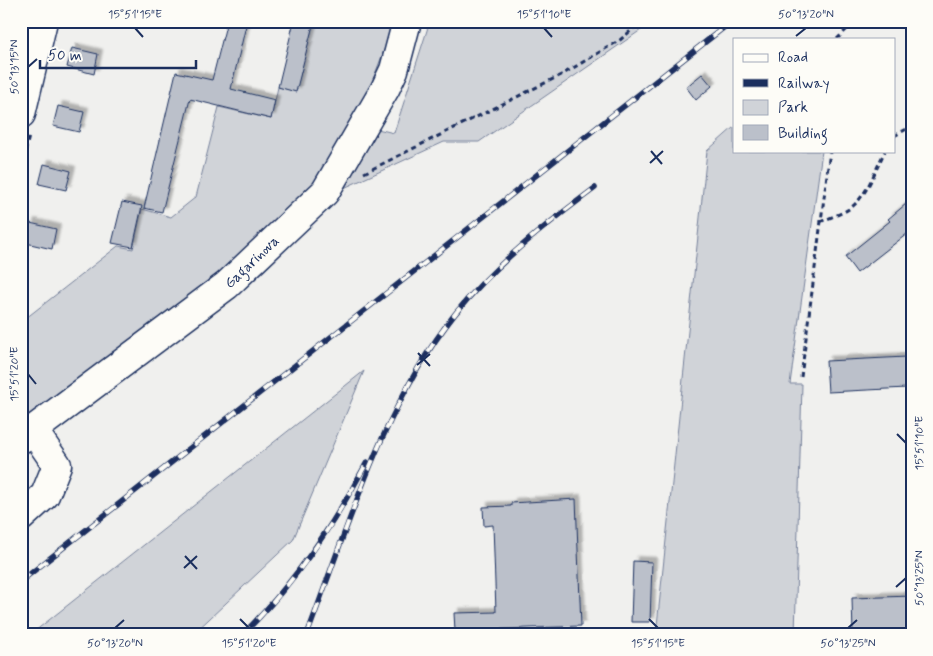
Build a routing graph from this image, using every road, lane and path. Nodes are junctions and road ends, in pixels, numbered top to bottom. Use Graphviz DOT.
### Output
graph roads {
  1 [pos="407,21"];
  2 [pos="642,21"];
  3 [pos="854,21"];
  4 [pos="35,27"];
  5 [pos="838,38"];
  6 [pos="21,114"];
  7 [pos="912,126"];
  8 [pos="896,135"];
  9 [pos="830,152"];
  10 [pos="884,152"];
  11 [pos="360,174"];
  12 [pos="820,222"];
  13 [pos="802,377"];
  14 [pos="27,435"];
  15 [pos="21,517"];
  1 -- 14 [label="street, Gagarinova"];
  2 -- 11 [label="path"];
  3 -- 5 [label="path"];
  4 -- 6 [label="street"];
  7 -- 8 [label="path"];
  9 -- 12 [label="path"];
  10 -- 12 [label="path"];
  12 -- 13 [label="path"];
  14 -- 15 [label="street"];
}
